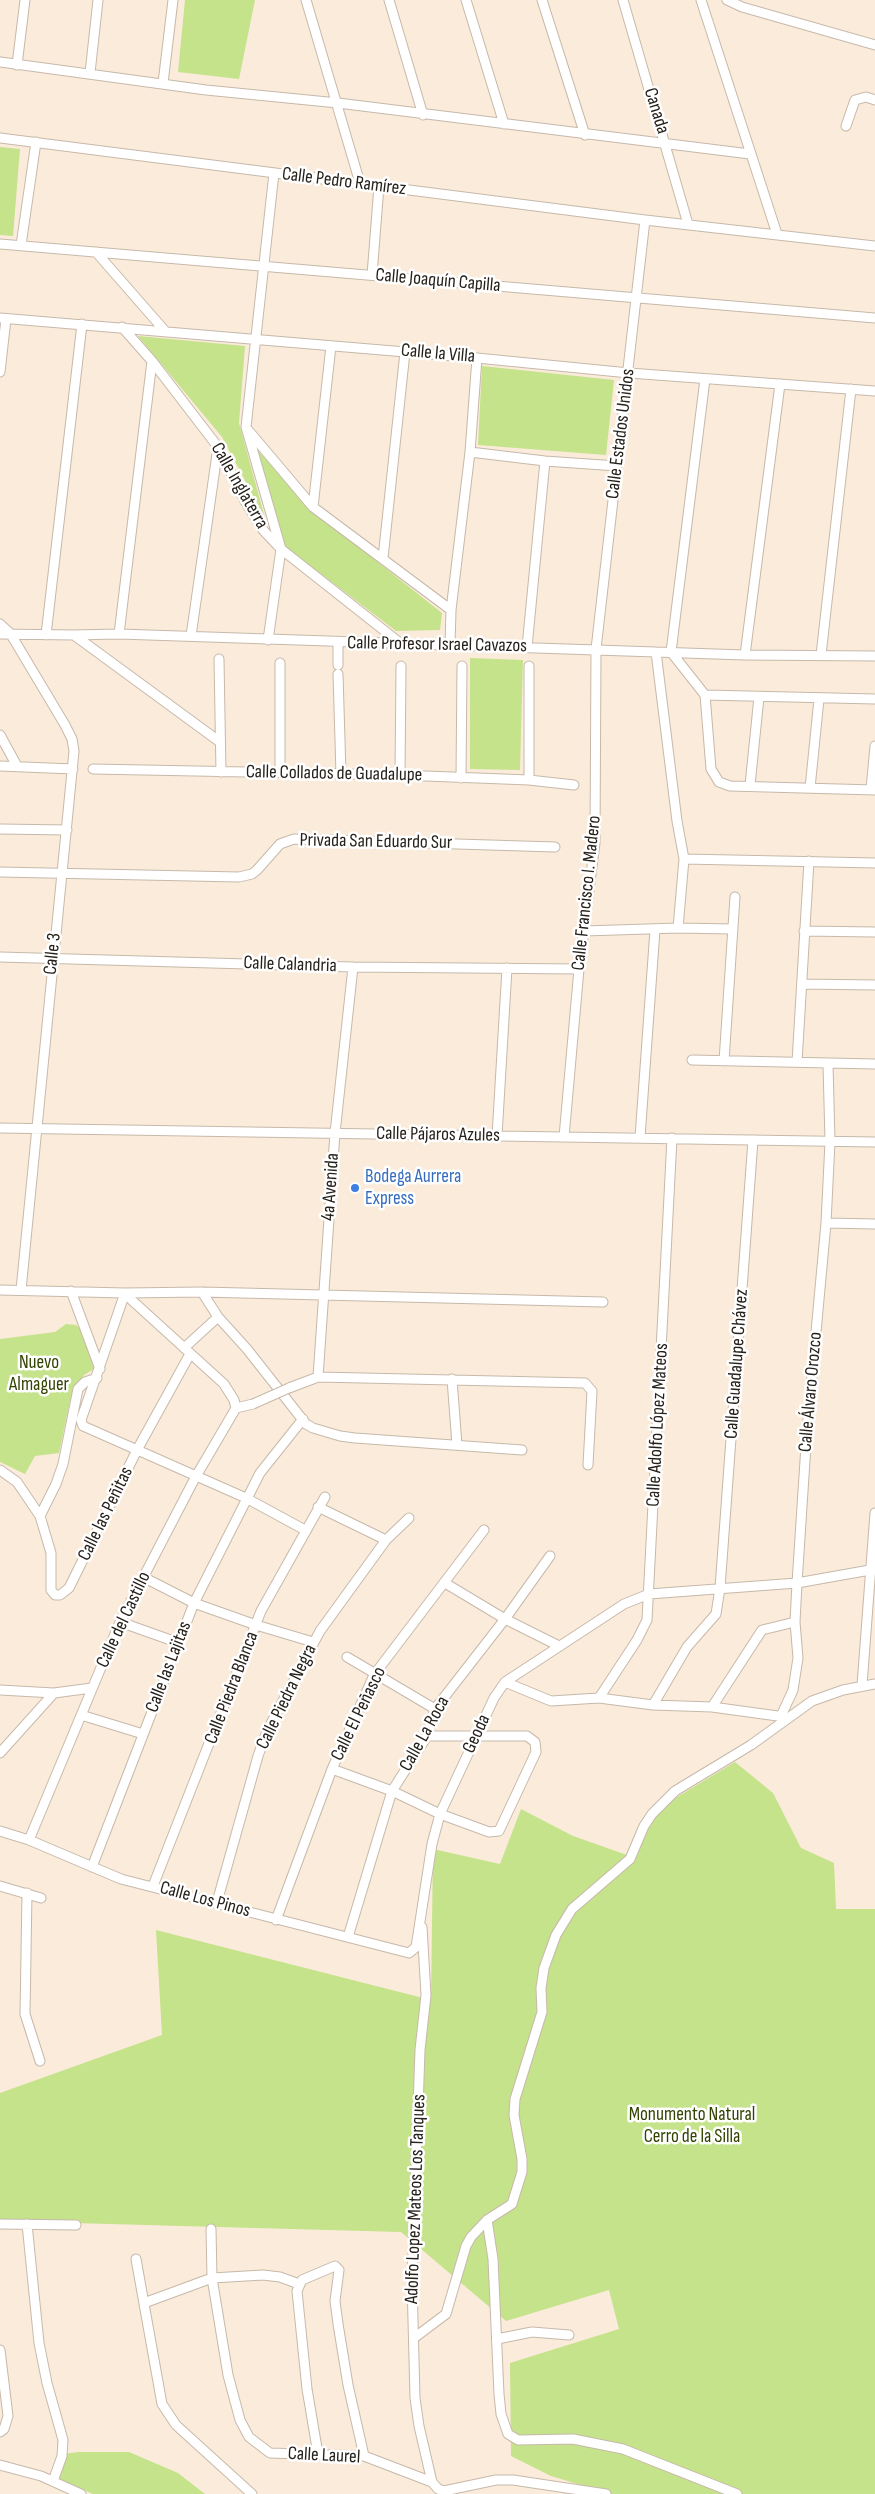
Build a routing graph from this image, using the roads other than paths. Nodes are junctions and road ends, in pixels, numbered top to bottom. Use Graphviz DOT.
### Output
graph roads {
  1 [pos="25,0"];
  2 [pos="98,0"];
  3 [pos="173,0"];
  4 [pos="306,0"];
  5 [pos="389,0"];
  6 [pos="466,0"];
  7 [pos="542,0"];
  8 [pos="623,0"];
  9 [pos="701,0"];
  10 [pos="727,0"];
  11 [pos="875,45"];
  12 [pos="0,62"];
  13 [pos="17,64"];
  14 [pos="90,73"];
  15 [pos="163,83"];
  16 [pos="875,100"];
  17 [pos="338,103"];
  18 [pos="423,115"];
  19 [pos="504,124"];
  20 [pos="846,126"];
  21 [pos="585,135"];
  22 [pos="0,138"];
  23 [pos="36,142"];
  24 [pos="667,146"];
  25 [pos="750,154"];
  26 [pos="274,173"];
  27 [pos="360,183"];
  28 [pos="379,186"];
  29 [pos="645,220"];
  30 [pos="688,224"];
  31 [pos="777,234"];
  32 [pos="0,244"];
  33 [pos="21,245"];
  34 [pos="875,246"];
  35 [pos="96,252"];
  36 [pos="263,267"];
  37 [pos="372,274"];
  38 [pos="635,299"];
  39 [pos="875,318"];
  40 [pos="3,319"];
  41 [pos="82,324"];
  42 [pos="122,327"];
  43 [pos="165,331"];
  44 [pos="256,339"];
  45 [pos="331,346"];
  46 [pos="405,352"];
  47 [pos="477,358"];
  48 [pos="152,361"];
  49 [pos="0,372"];
  50 [pos="629,373"];
  51 [pos="705,379"];
  52 [pos="780,384"];
  53 [pos="851,389"];
  54 [pos="875,391"];
  55 [pos="246,428"];
  56 [pos="218,447"];
  57 [pos="470,452"];
  58 [pos="545,461"];
  59 [pos="618,466"];
  60 [pos="314,506"];
  61 [pos="281,549"];
  62 [pos="383,558"];
  63 [pos="450,610"];
  64 [pos="0,624"];
  65 [pos="5,633"];
  66 [pos="119,634"];
  67 [pos="46,635"];
  68 [pos="74,635"];
  69 [pos="192,636"];
  70 [pos="268,640"];
  71 [pos="338,643"];
  72 [pos="400,644"];
  73 [pos="450,645"];
  74 [pos="527,647"];
  75 [pos="596,649"];
  76 [pos="656,652"];
  77 [pos="671,652"];
  78 [pos="745,655"];
  79 [pos="821,655"];
  80 [pos="875,656"];
  81 [pos="219,659"];
  82 [pos="280,663"];
  83 [pos="401,666"];
  84 [pos="462,666"];
  85 [pos="529,666"];
  86 [pos="705,695"];
  87 [pos="759,697"];
  88 [pos="819,699"];
  89 [pos="875,699"];
  90 [pos="0,735"];
  91 [pos="220,742"];
  92 [pos="875,746"];
  93 [pos="0,766"];
  94 [pos="17,766"];
  95 [pos="73,769"];
  96 [pos="93,769"];
  97 [pos="221,772"];
  98 [pos="280,772"];
  99 [pos="341,774"];
  100 [pos="400,776"];
  101 [pos="461,778"];
  102 [pos="528,780"];
  103 [pos="574,784"];
  104 [pos="750,785"];
  105 [pos="810,788"];
  106 [pos="873,790"];
  107 [pos="0,829"];
  108 [pos="66,830"];
  109 [pos="555,846"];
  110 [pos="684,858"];
  111 [pos="809,862"];
  112 [pos="875,862"];
  113 [pos="0,872"];
  114 [pos="62,873"];
  115 [pos="735,897"];
  116 [pos="678,928"];
  117 [pos="732,929"];
  118 [pos="655,930"];
  119 [pos="804,930"];
  120 [pos="584,931"];
  121 [pos="875,932"];
  122 [pos="0,957"];
  123 [pos="53,958"];
  124 [pos="353,967"];
  125 [pos="507,968"];
  126 [pos="579,969"];
  127 [pos="802,984"];
  128 [pos="875,985"];
  129 [pos="692,1060"];
  130 [pos="724,1061"];
  131 [pos="797,1062"];
  132 [pos="828,1064"];
  133 [pos="875,1064"];
  134 [pos="0,1128"];
  135 [pos="36,1128"];
  136 [pos="334,1133"];
  137 [pos="497,1136"];
  138 [pos="564,1137"];
  139 [pos="640,1137"];
  140 [pos="672,1138"];
  141 [pos="753,1140"];
  142 [pos="830,1142"];
  143 [pos="875,1142"];
  144 [pos="826,1223"];
  145 [pos="875,1224"];
  146 [pos="0,1290"];
  147 [pos="21,1290"];
  148 [pos="71,1291"];
  149 [pos="202,1292"];
  150 [pos="125,1294"];
  151 [pos="324,1296"];
  152 [pos="603,1302"];
  153 [pos="218,1317"];
  154 [pos="187,1351"];
  155 [pos="99,1373"];
  156 [pos="318,1377"];
  157 [pos="452,1379"];
  158 [pos="236,1408"];
  159 [pos="302,1419"];
  160 [pos="457,1445"];
  161 [pos="137,1450"];
  162 [pos="522,1450"];
  163 [pos="588,1465"];
  164 [pos="0,1470"];
  165 [pos="195,1478"];
  166 [pos="325,1496"];
  167 [pos="246,1498"];
  168 [pos="318,1507"];
  169 [pos="875,1513"];
  170 [pos="40,1516"];
  171 [pos="410,1518"];
  172 [pos="306,1530"];
  173 [pos="484,1530"];
  174 [pos="386,1540"];
  175 [pos="550,1556"];
  176 [pos="870,1570"];
  177 [pos="144,1577"];
  178 [pos="445,1583"];
  179 [pos="797,1583"];
  180 [pos="720,1588"];
  181 [pos="649,1594"];
  182 [pos="194,1603"];
  183 [pos="505,1619"];
  184 [pos="120,1622"];
  185 [pos="795,1622"];
  186 [pos="256,1625"];
  187 [pos="313,1642"];
  188 [pos="179,1643"];
  189 [pos="559,1646"];
  190 [pos="347,1657"];
  191 [pos="374,1675"];
  192 [pos="505,1682"];
  193 [pos="875,1684"];
  194 [pos="862,1685"];
  195 [pos="92,1688"];
  196 [pos="0,1690"];
  197 [pos="35,1692"];
  198 [pos="54,1693"];
  199 [pos="599,1698"];
  200 [pos="653,1705"];
  201 [pos="712,1706"];
  202 [pos="40,1709"];
  203 [pos="435,1709"];
  204 [pos="81,1715"];
  205 [pos="785,1717"];
  206 [pos="143,1734"];
  207 [pos="427,1736"];
  208 [pos="475,1737"];
  209 [pos="0,1754"];
  210 [pos="332,1770"];
  211 [pos="392,1791"];
  212 [pos="440,1814"];
  213 [pos="0,1831"];
  214 [pos="29,1840"];
  215 [pos="92,1867"];
  216 [pos="0,1886"];
  217 [pos="152,1886"];
  218 [pos="27,1894"];
  219 [pos="41,1898"];
  220 [pos="217,1902"];
  221 [pos="421,1914"];
  222 [pos="276,1920"];
  223 [pos="348,1937"];
  224 [pos="414,1951"];
  225 [pos="40,2061"];
  226 [pos="487,2220"];
  227 [pos="0,2224"];
  228 [pos="27,2224"];
  229 [pos="76,2225"];
  230 [pos="211,2230"];
  231 [pos="136,2259"];
  232 [pos="212,2278"];
  233 [pos="298,2284"];
  234 [pos="144,2304"];
  235 [pos="570,2335"];
  236 [pos="414,2338"];
  237 [pos="496,2339"];
  238 [pos="0,2350"];
  239 [pos="0,2432"];
  240 [pos="318,2454"];
  241 [pos="364,2456"];
  242 [pos="0,2464"];
  243 [pos="53,2481"];
  244 [pos="432,2482"];
  245 [pos="82,2494"];
  246 [pos="252,2494"];
  247 [pos="606,2494"];
  248 [pos="737,2494"];
  1 -- 13 [label="street"];
  2 -- 14 [label="street"];
  3 -- 15 [label="street"];
  4 -- 17 [label="street"];
  5 -- 18 [label="street"];
  6 -- 19 [label="street"];
  7 -- 21 [label="street"];
  8 -- 24 [label="street, Canada"];
  9 -- 25 [label="street"];
  10 -- 11 [label="street"];
  12 -- 13 [label="street"];
  13 -- 14 [label="street"];
  14 -- 15 [label="street"];
  15 -- 17 [label="street"];
  16 -- 20 [label="street"];
  17 -- 18 [label="street"];
  17 -- 27 [label="street"];
  18 -- 19 [label="street"];
  19 -- 21 [label="street"];
  21 -- 24 [label="street"];
  22 -- 23 [label="street, Calle Pedro Ramírez"];
  23 -- 26 [label="street, Calle Pedro Ramírez"];
  23 -- 33 [label="street"];
  24 -- 25 [label="street"];
  24 -- 30 [label="street, Canada"];
  25 -- 31 [label="street"];
  26 -- 27 [label="street, Calle Pedro Ramírez"];
  26 -- 36 [label="street"];
  27 -- 28 [label="street, Calle Pedro Ramírez"];
  28 -- 29 [label="street, Calle Pedro Ramírez"];
  28 -- 37 [label="street"];
  29 -- 30 [label="street, Calle Pedro Ramírez"];
  29 -- 38 [label="street, Calle Estados Unidos"];
  30 -- 31 [label="street, Calle Pedro Ramírez"];
  31 -- 34 [label="street, Calle Pedro Ramírez"];
  32 -- 33 [label="street, Calle Joaquín Capilla"];
  33 -- 35 [label="street, Calle Joaquín Capilla"];
  35 -- 36 [label="street, Calle Joaquín Capilla"];
  35 -- 43 [label="street"];
  36 -- 37 [label="street, Calle Joaquín Capilla"];
  36 -- 44 [label="street"];
  37 -- 38 [label="street, Calle Joaquín Capilla"];
  38 -- 39 [label="street, Calle Joaquín Capilla"];
  38 -- 50 [label="street, Calle Estados Unidos"];
  40 -- 41 [label="street, Calle la Villa"];
  40 -- 49 [label="street"];
  41 -- 42 [label="street, Calle la Villa"];
  41 -- 67 [label="street"];
  42 -- 43 [label="street, Calle la Villa"];
  42 -- 48 [label="street, Calle Inglaterra"];
  43 -- 44 [label="street, Calle la Villa"];
  44 -- 45 [label="street, Calle la Villa"];
  44 -- 55 [label="street"];
  45 -- 46 [label="street, Calle la Villa"];
  45 -- 60 [label="street"];
  46 -- 47 [label="street, Calle la Villa"];
  46 -- 62 [label="street"];
  47 -- 50 [label="street, Calle la Villa"];
  47 -- 57 [label="street"];
  48 -- 56 [label="street, Calle Inglaterra"];
  48 -- 66 [label="street"];
  50 -- 51 [label="street, Calle la Villa"];
  50 -- 59 [label="street, Calle Estados Unidos"];
  51 -- 52 [label="street, Calle la Villa"];
  51 -- 77 [label="street"];
  52 -- 53 [label="street, Calle la Villa"];
  52 -- 78 [label="street"];
  53 -- 54 [label="street, Calle la Villa"];
  53 -- 79 [label="street"];
  55 -- 60 [label="street"];
  55 -- 61 [label="street"];
  56 -- 61 [label="street, Calle Inglaterra"];
  56 -- 69 [label="street"];
  57 -- 58 [label="street"];
  57 -- 63 [label="street"];
  58 -- 59 [label="street"];
  58 -- 74 [label="street"];
  59 -- 75 [label="street, Calle Estados Unidos"];
  60 -- 62 [label="street"];
  61 -- 70 [label="street"];
  61 -- 72 [label="street, Calle Inglaterra"];
  62 -- 63 [label="street"];
  63 -- 73 [label="street"];
  64 -- 65 [label="street, Calle 3"];
  65 -- 67 [label="street, Calle Profesor Israel Cavazos"];
  65 -- 95 [label="street, Calle 3"];
  66 -- 68 [label="street, Calle Profesor Israel Cavazos"];
  66 -- 69 [label="street, Calle Profesor Israel Cavazos"];
  67 -- 68 [label="street, Calle Profesor Israel Cavazos"];
  68 -- 91 [label="street"];
  69 -- 70 [label="street, Calle Profesor Israel Cavazos"];
  70 -- 71 [label="street, Calle Profesor Israel Cavazos"];
  71 -- 72 [label="street, Calle Profesor Israel Cavazos"];
  71 -- 99 [label="street"];
  72 -- 73 [label="street, Calle Profesor Israel Cavazos"];
  73 -- 74 [label="street, Calle Profesor Israel Cavazos"];
  74 -- 75 [label="street, Calle Profesor Israel Cavazos"];
  75 -- 76 [label="street, Calle Profesor Israel Cavazos"];
  75 -- 120 [label="street, Calle Francisco I. Madero"];
  76 -- 77 [label="street, Calle Profesor Israel Cavazos"];
  76 -- 110 [label="street"];
  77 -- 78 [label="street, Calle Profesor Israel Cavazos"];
  77 -- 86 [label="street"];
  78 -- 79 [label="street, Calle Profesor Israel Cavazos"];
  79 -- 80 [label="street, Calle Profesor Israel Cavazos"];
  81 -- 91 [label="street"];
  82 -- 98 [label="street"];
  83 -- 100 [label="street"];
  84 -- 101 [label="street"];
  85 -- 102 [label="street"];
  86 -- 87 [label="street"];
  86 -- 104 [label="street"];
  87 -- 88 [label="street"];
  87 -- 104 [label="street"];
  88 -- 89 [label="street"];
  88 -- 105 [label="street"];
  90 -- 94 [label="street"];
  91 -- 97 [label="street"];
  92 -- 106 [label="street"];
  93 -- 94 [label="street"];
  94 -- 95 [label="street"];
  95 -- 108 [label="street, Calle 3"];
  96 -- 97 [label="street, Calle Collados de Guadalupe"];
  97 -- 98 [label="street, Calle Collados de Guadalupe"];
  98 -- 99 [label="street, Calle Collados de Guadalupe"];
  99 -- 100 [label="street, Calle Collados de Guadalupe"];
  100 -- 101 [label="street, Calle Collados de Guadalupe"];
  101 -- 102 [label="street, Calle Collados de Guadalupe"];
  102 -- 103 [label="street, Calle Collados de Guadalupe"];
  104 -- 105 [label="street"];
  105 -- 106 [label="street"];
  107 -- 108 [label="street"];
  108 -- 114 [label="street, Calle 3"];
  109 -- 114 [label="street, Privada San Eduardo Sur"];
  110 -- 111 [label="street"];
  110 -- 116 [label="street"];
  111 -- 112 [label="street"];
  111 -- 119 [label="street"];
  113 -- 114 [label="street, Privada San Eduardo Sur"];
  114 -- 123 [label="street, Calle 3"];
  115 -- 117 [label="street"];
  116 -- 117 [label="street"];
  116 -- 118 [label="street"];
  117 -- 130 [label="street"];
  118 -- 120 [label="street"];
  118 -- 139 [label="street"];
  119 -- 121 [label="street"];
  119 -- 127 [label="street"];
  120 -- 126 [label="street, Calle Francisco I. Madero"];
  122 -- 123 [label="street, Calle Calandria"];
  123 -- 124 [label="street, Calle Calandria"];
  123 -- 135 [label="street, Calle 3"];
  124 -- 125 [label="street, Calle Calandria"];
  124 -- 136 [label="street, 4a Avenida"];
  125 -- 126 [label="street, Calle Calandria"];
  125 -- 137 [label="street"];
  126 -- 138 [label="street, Calle Francisco I. Madero"];
  127 -- 128 [label="street"];
  127 -- 131 [label="street"];
  129 -- 130 [label="street"];
  130 -- 131 [label="street"];
  131 -- 132 [label="street"];
  132 -- 133 [label="street"];
  132 -- 142 [label="street, Calle Álvaro Orozco"];
  134 -- 135 [label="street, Calle Pájaros Azules"];
  135 -- 136 [label="street, Calle Pájaros Azules"];
  135 -- 147 [label="street, Calle 3"];
  136 -- 137 [label="street, Calle Pájaros Azules"];
  136 -- 151 [label="street, 4a Avenida"];
  137 -- 138 [label="street, Calle Pájaros Azules"];
  138 -- 139 [label="street, Calle Pájaros Azules"];
  139 -- 140 [label="street, Calle Pájaros Azules"];
  140 -- 141 [label="street, Calle Pájaros Azules"];
  140 -- 181 [label="street, Calle Adolfo López Mateos"];
  141 -- 142 [label="street, Calle Pájaros Azules"];
  141 -- 180 [label="street, Calle Guadalupe Chávez"];
  142 -- 143 [label="street, Calle Pájaros Azules"];
  142 -- 144 [label="street, Calle Álvaro Orozco"];
  144 -- 145 [label="street"];
  144 -- 179 [label="street, Calle Álvaro Orozco"];
  146 -- 147 [label="street"];
  147 -- 148 [label="street"];
  148 -- 150 [label="street"];
  148 -- 155 [label="street"];
  149 -- 150 [label="street"];
  149 -- 151 [label="street"];
  149 -- 153 [label="street"];
  150 -- 154 [label="street"];
  150 -- 155 [label="street"];
  151 -- 152 [label="street"];
  151 -- 156 [label="street, 4a Avenida"];
  153 -- 154 [label="street, Calle las Peñitas"];
  153 -- 159 [label="street"];
  154 -- 158 [label="street"];
  154 -- 161 [label="street, Calle las Peñitas"];
  155 -- 161 [label="street"];
  155 -- 170 [label="street"];
  156 -- 157 [label="street"];
  156 -- 158 [label="street, bridge"];
  157 -- 160 [label="street"];
  157 -- 163 [label="street"];
  158 -- 165 [label="street, Calle del Castillo"];
  159 -- 160 [label="street"];
  159 -- 167 [label="street, Calle las Lajitas"];
  160 -- 162 [label="street"];
  161 -- 165 [label="street"];
  161 -- 170 [label="street, Calle las Peñitas"];
  164 -- 170 [label="street"];
  165 -- 167 [label="street"];
  165 -- 177 [label="street, Calle del Castillo"];
  166 -- 168 [label="street, Calle Piedra Blanca"];
  167 -- 172 [label="street"];
  167 -- 182 [label="street, Calle las Lajitas"];
  168 -- 172 [label="street, Calle Piedra Blanca"];
  168 -- 174 [label="street"];
  169 -- 176 [label="street"];
  171 -- 174 [label="street, Calle Piedra Negra"];
  172 -- 186 [label="street, Calle Piedra Blanca"];
  173 -- 178 [label="street, Calle El Peñasco"];
  174 -- 187 [label="street, Calle Piedra Negra"];
  175 -- 183 [label="street, Calle La Roca"];
  176 -- 179 [label="street, Geoda"];
  176 -- 194 [label="street"];
  177 -- 182 [label="street"];
  177 -- 184 [label="street, Calle del Castillo"];
  178 -- 183 [label="street"];
  178 -- 191 [label="street, Calle El Peñasco"];
  179 -- 180 [label="street, Geoda"];
  179 -- 185 [label="street, Calle Álvaro Orozco"];
  180 -- 181 [label="street, Geoda"];
  180 -- 200 [label="street, Calle Guadalupe Chávez"];
  181 -- 189 [label="street, Geoda"];
  181 -- 199 [label="street, Calle Adolfo López Mateos"];
  182 -- 186 [label="street"];
  182 -- 188 [label="street, Calle las Lajitas"];
  183 -- 189 [label="street"];
  183 -- 203 [label="street, Calle La Roca"];
  184 -- 188 [label="street"];
  184 -- 195 [label="street, Calle del Castillo"];
  185 -- 201 [label="street"];
  185 -- 205 [label="street, Calle Álvaro Orozco"];
  186 -- 187 [label="street"];
  186 -- 217 [label="street, Calle Piedra Blanca"];
  187 -- 220 [label="street, Calle Piedra Negra"];
  188 -- 206 [label="street, Calle las Lajitas"];
  189 -- 192 [label="street, Geoda"];
  190 -- 191 [label="street"];
  191 -- 203 [label="street"];
  191 -- 210 [label="street, Calle El Peñasco"];
  192 -- 199 [label="street"];
  192 -- 208 [label="street, Geoda"];
  193 -- 194 [label="street"];
  194 -- 205 [label="street"];
  195 -- 198 [label="street"];
  195 -- 204 [label="street, Calle del Castillo"];
  196 -- 197 [label="street"];
  197 -- 198 [label="street"];
  197 -- 202 [label="street"];
  198 -- 202 [label="street"];
  199 -- 200 [label="street"];
  200 -- 201 [label="street"];
  201 -- 205 [label="street"];
  202 -- 209 [label="street"];
  203 -- 207 [label="street, Calle La Roca"];
  204 -- 206 [label="street"];
  204 -- 214 [label="street, Calle del Castillo"];
  205 -- 226 [label="street"];
  206 -- 215 [label="street, Calle las Lajitas"];
  207 -- 208 [label="street"];
  207 -- 211 [label="street, Calle La Roca"];
  208 -- 212 [label="street, Geoda"];
  208 -- 212 [label="street"];
  210 -- 211 [label="street"];
  210 -- 222 [label="street, Calle El Peñasco"];
  211 -- 212 [label="street"];
  211 -- 223 [label="street, Calle La Roca"];
  212 -- 221 [label="street, Geoda"];
  213 -- 214 [label="street, Calle Los Pinos"];
  214 -- 215 [label="street, Calle Los Pinos"];
  215 -- 217 [label="street, Calle Los Pinos"];
  216 -- 218 [label="street"];
  217 -- 220 [label="street, Calle Los Pinos"];
  218 -- 219 [label="street"];
  218 -- 225 [label="street"];
  220 -- 222 [label="street, Calle Los Pinos"];
  221 -- 224 [label="street, Geoda"];
  221 -- 236 [label="street, Adolfo Lopez Mateos Los Tanques"];
  222 -- 223 [label="street, Calle Los Pinos"];
  223 -- 224 [label="street, Calle Los Pinos"];
  226 -- 236 [label="street"];
  226 -- 237 [label="street"];
  227 -- 228 [label="street"];
  228 -- 229 [label="street"];
  228 -- 243 [label="street"];
  230 -- 232 [label="street, Calle Laurel"];
  231 -- 234 [label="street"];
  232 -- 233 [label="street"];
  232 -- 234 [label="street"];
  232 -- 240 [label="street, Calle Laurel"];
  233 -- 240 [label="street"];
  233 -- 241 [label="street"];
  234 -- 246 [label="street"];
  235 -- 237 [label="street"];
  236 -- 244 [label="street, Adolfo Lopez Mateos Los Tanques"];
  237 -- 248 [label="street"];
  238 -- 239 [label="street"];
  240 -- 241 [label="street, Calle Laurel"];
  241 -- 244 [label="street, Calle Laurel"];
  242 -- 243 [label="street"];
  243 -- 245 [label="street"];
  244 -- 247 [label="street, Calle Laurel"];
}
